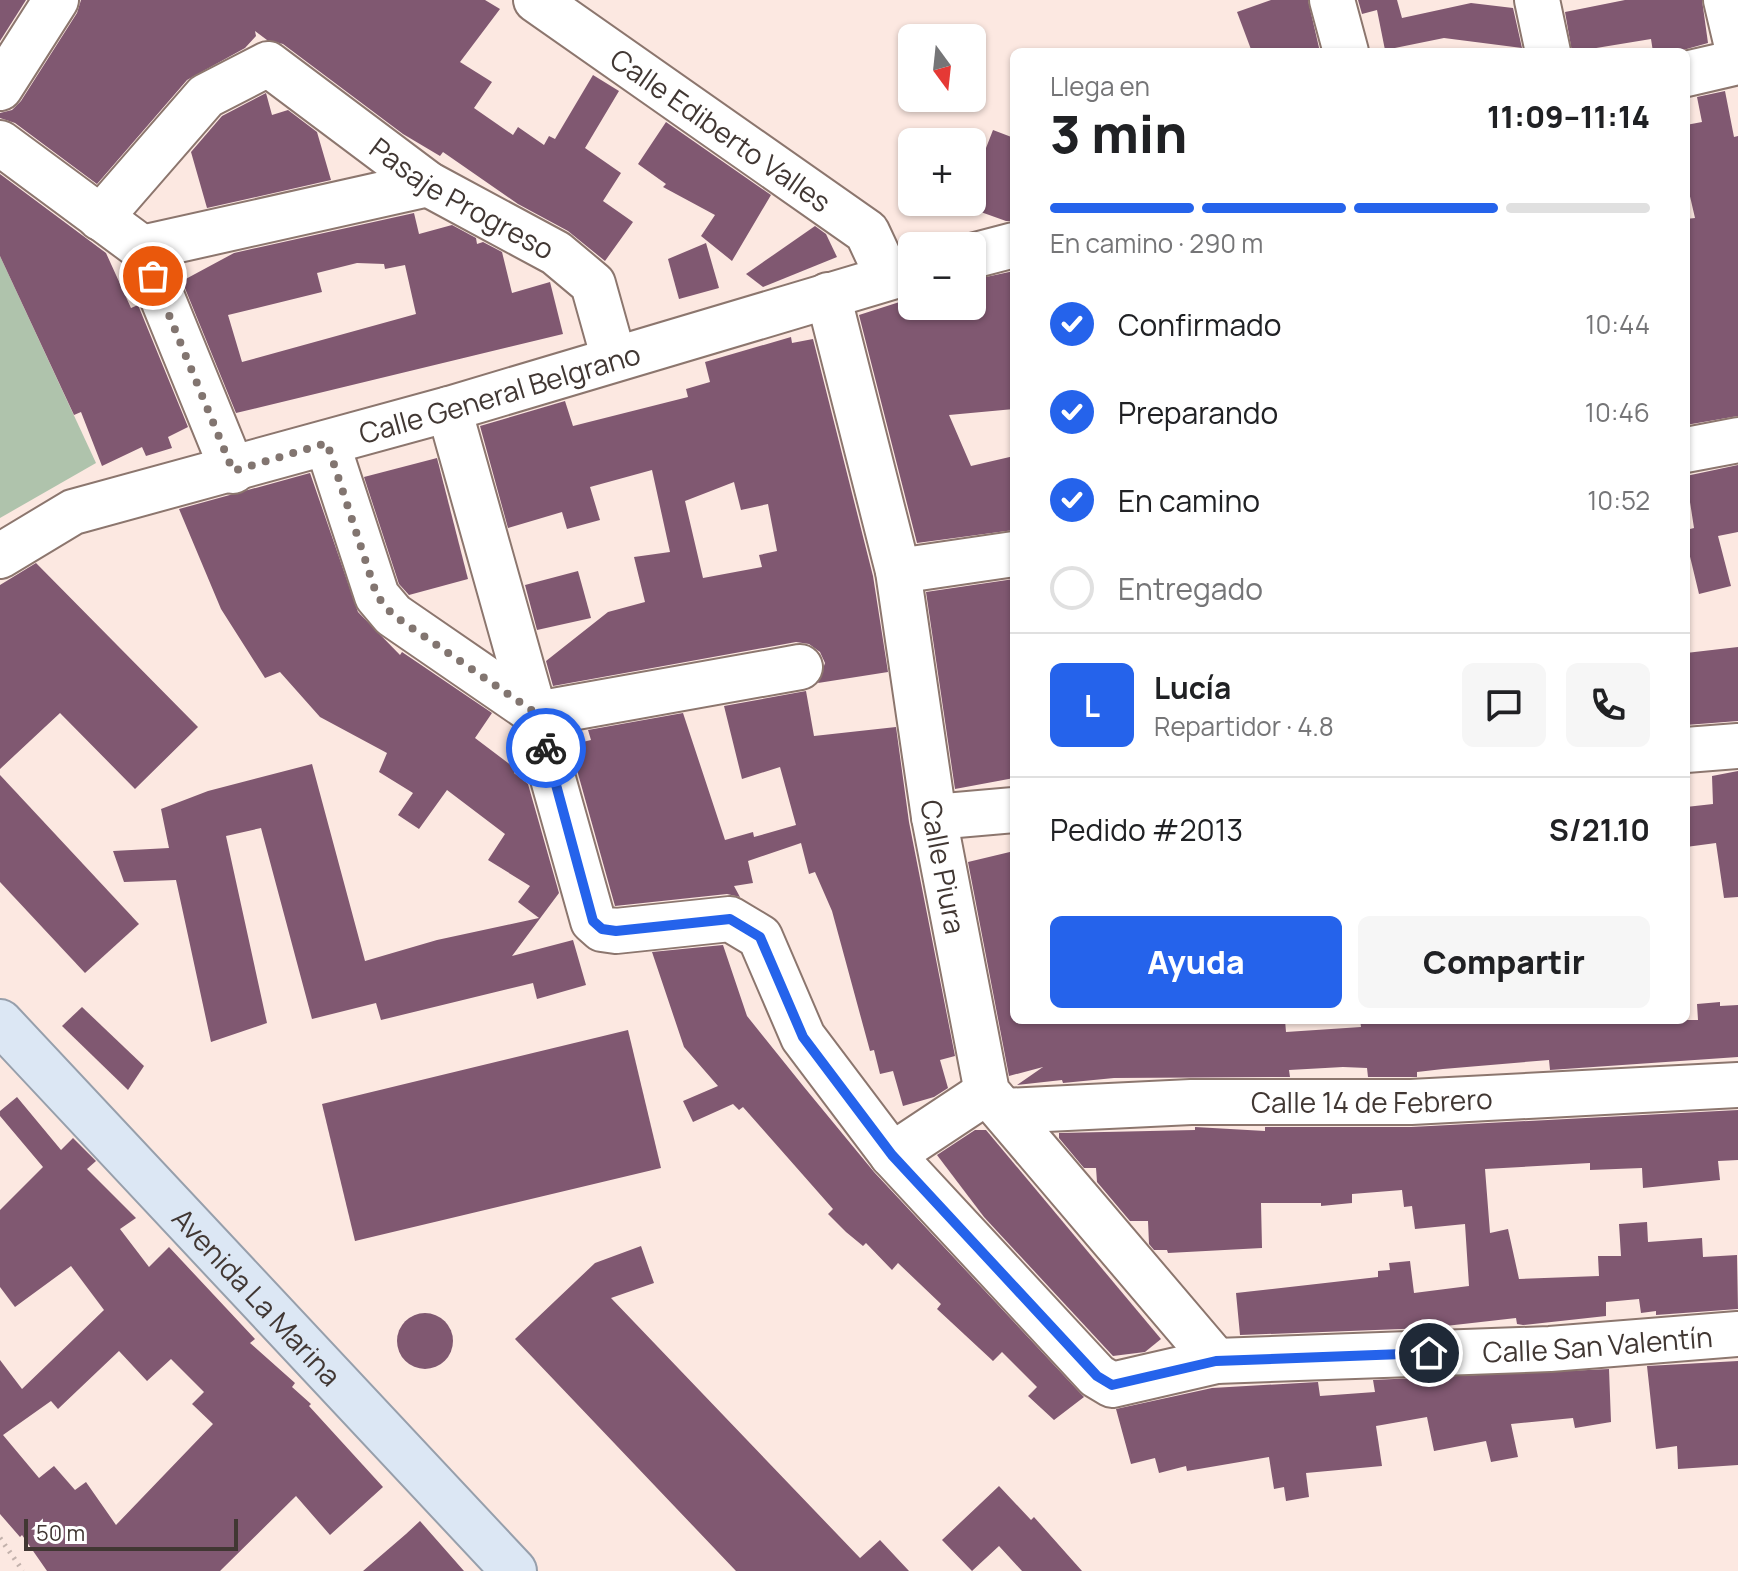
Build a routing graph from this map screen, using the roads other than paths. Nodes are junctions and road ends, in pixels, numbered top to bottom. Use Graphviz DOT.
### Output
graph roads {
  1 [pos="56,0"];
  2 [pos="536,0"];
  3 [pos="1332,0"];
  4 [pos="1537,0"];
  5 [pos="1726,0"];
  6 [pos="1345,48"];
  7 [pos="1547,48"];
  8 [pos="1738,51"];
  9 [pos="1738,62"];
  10 [pos="1690,73"];
  11 [pos="0,88"];
  12 [pos="0,143"];
  13 [pos="428,184"];
  14 [pos="100,218"];
  15 [pos="1010,246"];
  16 [pos="142,248"];
  17 [pos="986,252"];
  18 [pos="898,271"];
  19 [pos="898,275"];
  20 [pos="828,295"];
  21 [pos="614,359"];
  22 [pos="449,409"];
  23 [pos="1738,440"];
  24 [pos="327,443"];
  25 [pos="1690,449"];
  26 [pos="233,471"];
  27 [pos="1010,555"];
  28 [pos="0,556"];
  29 [pos="898,571"];
  30 [pos="800,667"];
  31 [pos="537,714"];
  32 [pos="1738,746"];
  33 [pos="1690,750"];
  34 [pos="1010,810"];
  35 [pos="934,817"];
  36 [pos="0,1022"];
  37 [pos="1738,1085"];
  38 [pos="996,1102"];
  39 [pos="892,1155"];
  40 [pos="1738,1334"];
  41 [pos="1216,1361"];
  42 [pos="514,1571"];
  1 -- 11 [label="street"];
  2 -- 18 [label="street, Calle Ediberto Valles"];
  3 -- 6 [label="street"];
  4 -- 7 [label="street"];
  5 -- 8 [label="street"];
  9 -- 10 [label="street"];
  12 -- 14 [label="street"];
  13 -- 14 [label="street, Pasaje Progreso"];
  13 -- 16 [label="street"];
  13 -- 21 [label="street, Pasaje Progreso"];
  14 -- 16 [label="street"];
  15 -- 17 [label="street"];
  16 -- 26 [label="street"];
  19 -- 20 [label="street, Calle General Belgrano"];
  20 -- 21 [label="street, Calle General Belgrano"];
  20 -- 29 [label="street, Calle Piura"];
  21 -- 22 [label="street, Calle General Belgrano"];
  22 -- 24 [label="street, Calle General Belgrano"];
  22 -- 31 [label="street"];
  23 -- 25 [label="street"];
  24 -- 26 [label="street, Calle General Belgrano"];
  24 -- 31 [label="street"];
  26 -- 28 [label="street, Calle General Belgrano"];
  27 -- 29 [label="street"];
  29 -- 35 [label="street, Calle Piura"];
  30 -- 31 [label="street"];
  31 -- 39 [label="street, Calle San Valentín"];
  32 -- 33 [label="street"];
  34 -- 35 [label="street"];
  35 -- 38 [label="street, Calle Piura"];
  36 -- 42 [label="main road, Avenida La Marina"];
  37 -- 38 [label="street, Calle 14 de Febrero"];
  38 -- 39 [label="street"];
  38 -- 41 [label="street, Calle Piura"];
  39 -- 41 [label="street, Calle San Valentín"];
  40 -- 41 [label="street, Calle San Valentín"];
}
